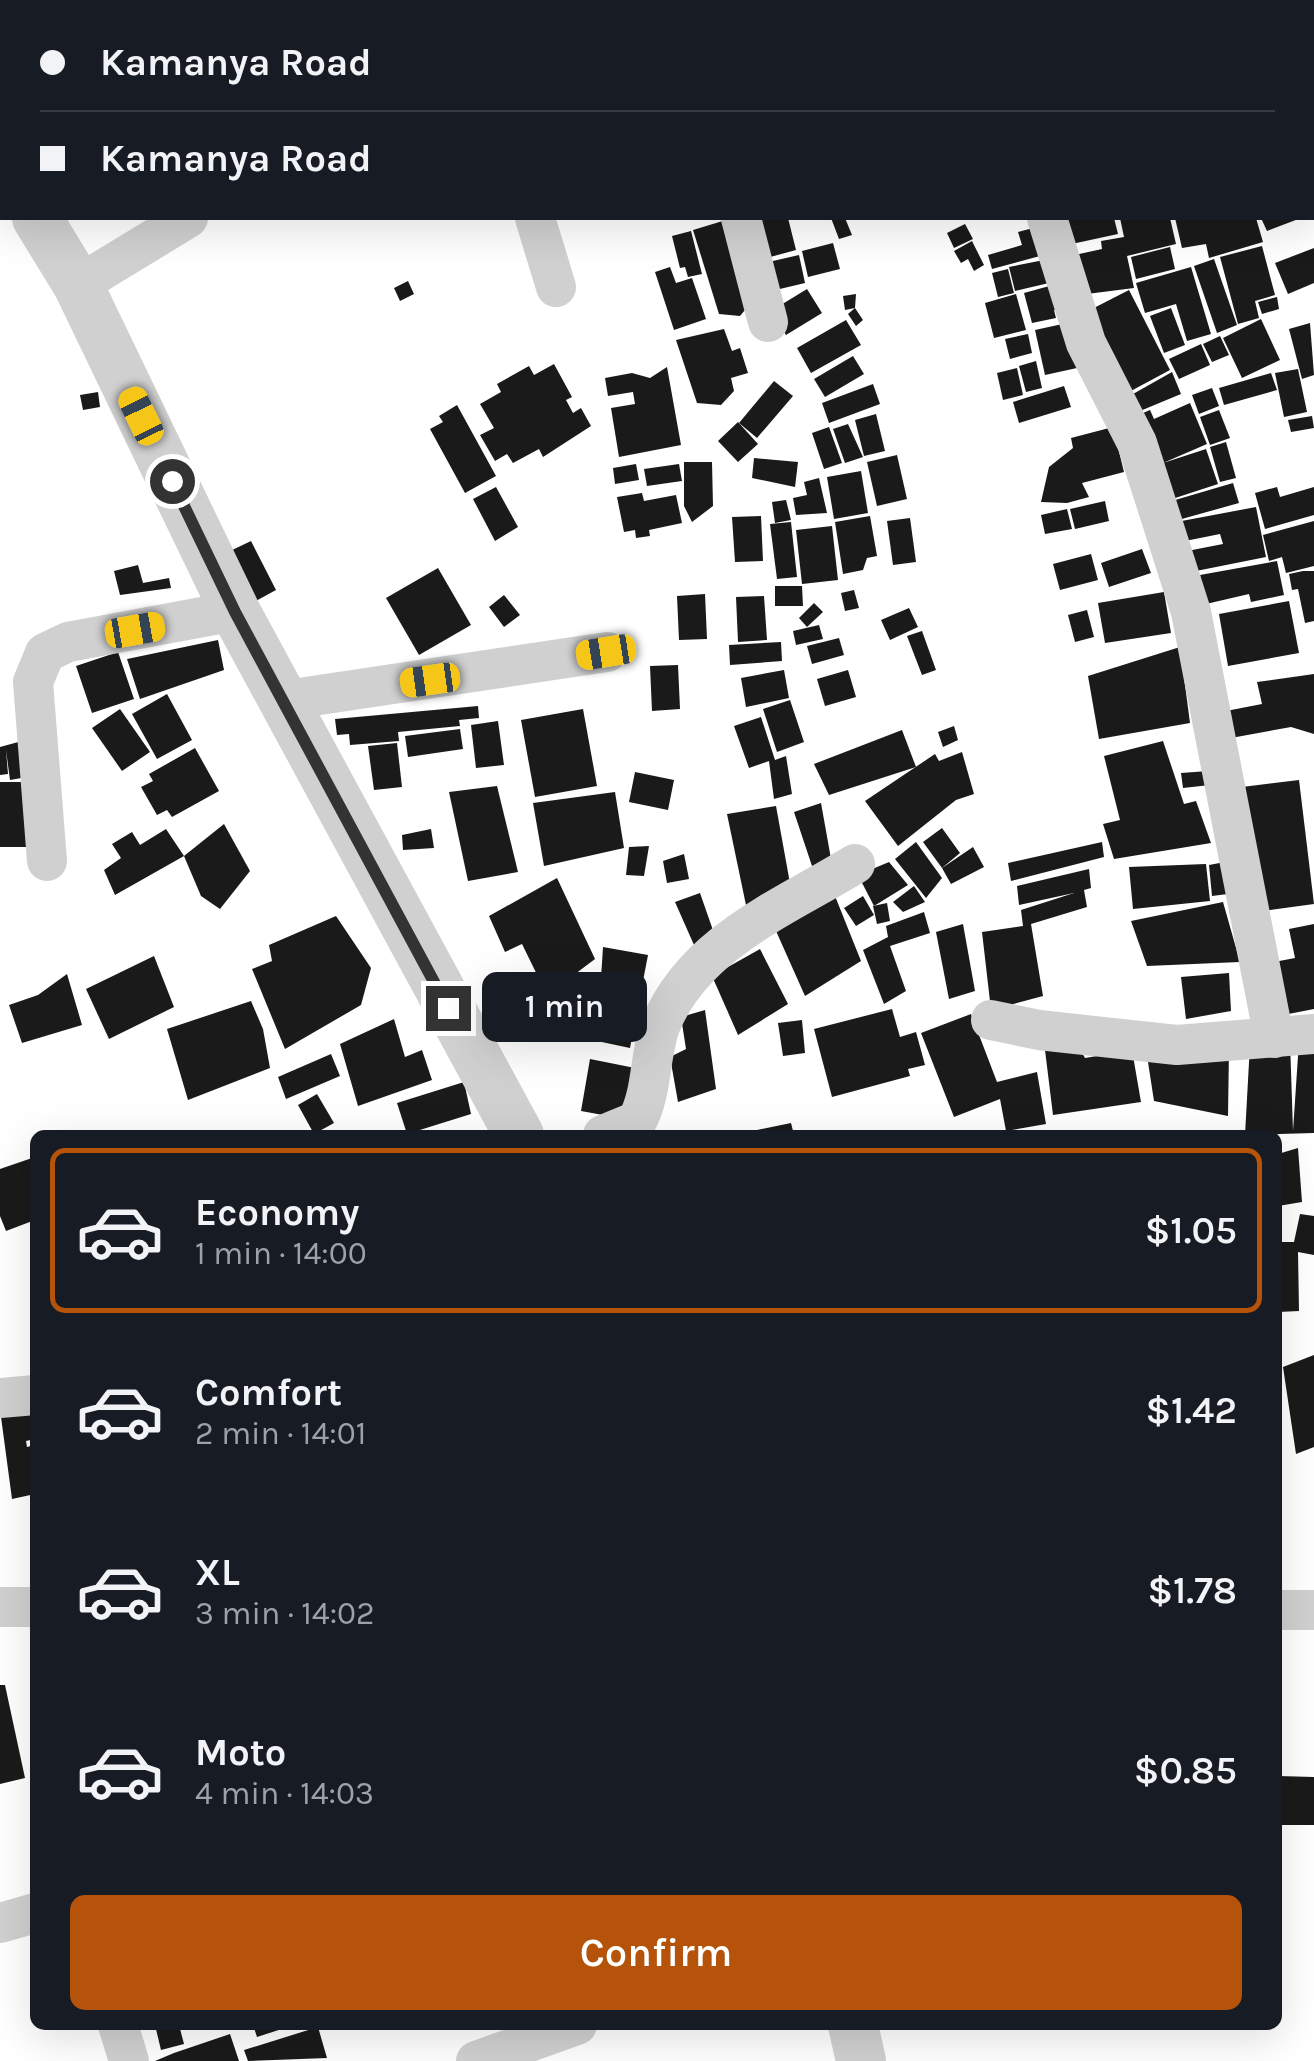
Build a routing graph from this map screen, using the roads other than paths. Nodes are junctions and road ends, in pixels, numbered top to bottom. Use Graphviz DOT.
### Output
graph roads {
  1 [pos="38,220"];
  2 [pos="185,220"];
  3 [pos="536,220"];
  4 [pos="742,220"];
  5 [pos="1048,220"];
  6 [pos="78,286"];
  7 [pos="556,288"];
  8 [pos="768,322"];
  9 [pos="235,612"];
  10 [pos="606,652"];
  11 [pos="286,700"];
  12 [pos="47,861"];
  13 [pos="855,864"];
  14 [pos="991,1020"];
  15 [pos="1314,1034"];
  16 [pos="1274,1038"];
  17 [pos="515,1130"];
  18 [pos="615,1130"];
  19 [pos="30,1395"];
  20 [pos="0,1398"];
  21 [pos="0,1607"];
  22 [pos="30,1607"];
  23 [pos="1282,1610"];
  24 [pos="1314,1610"];
  25 [pos="30,1914"];
  26 [pos="0,1923"];
  27 [pos="120,2030"];
  28 [pos="563,2030"];
  29 [pos="855,2030"];
  30 [pos="130,2061"];
  31 [pos="476,2061"];
  32 [pos="861,2061"];
  1 -- 6 [label="street"];
  2 -- 6 [label="street"];
  3 -- 7 [label="street"];
  4 -- 8 [label="street"];
  5 -- 16 [label="street"];
  6 -- 9 [label="street"];
  9 -- 11 [label="street"];
  9 -- 12 [label="street"];
  10 -- 11 [label="street"];
  11 -- 17 [label="street"];
  13 -- 18 [label="street"];
  14 -- 16 [label="street"];
  15 -- 16 [label="street"];
  19 -- 20 [label="street"];
  21 -- 22 [label="street"];
  23 -- 24 [label="street"];
  25 -- 26 [label="street"];
  27 -- 30 [label="street"];
  28 -- 31 [label="street"];
  29 -- 32 [label="street"];
}
